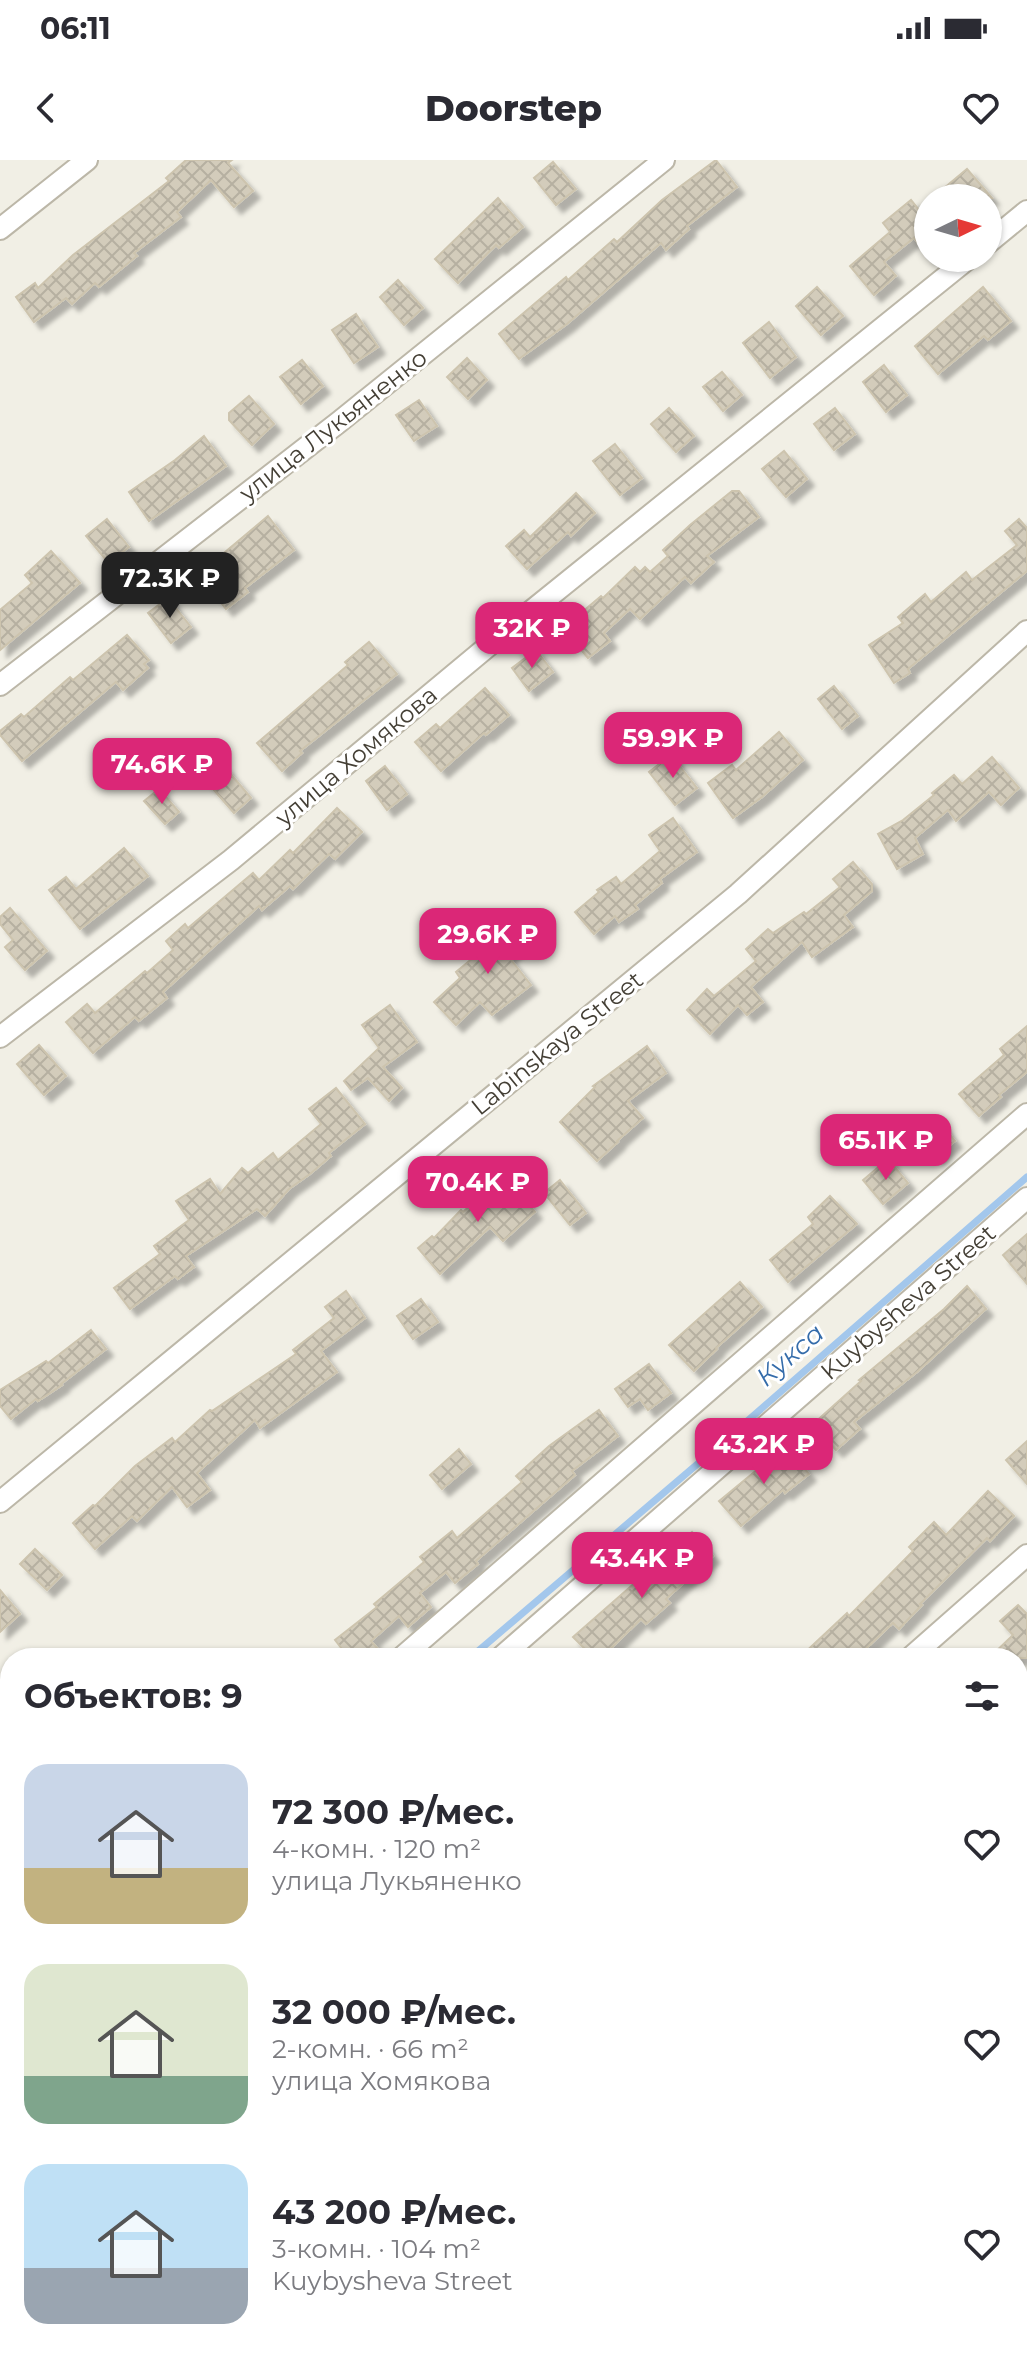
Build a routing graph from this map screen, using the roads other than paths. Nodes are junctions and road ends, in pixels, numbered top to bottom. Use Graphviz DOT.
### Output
graph roads {
  1 [pos="87,160"];
  2 [pos="664,160"];
  3 [pos="1027,211"];
  4 [pos="0,229"];
  5 [pos="1002,232"];
  6 [pos="952,272"];
  7 [pos="1027,631"];
  8 [pos="0,685"];
  9 [pos="0,1037"];
  10 [pos="1027,1114"];
  11 [pos="1027,1198"];
  12 [pos="0,1502"];
  13 [pos="1027,1555"];
  14 [pos="413,1648"];
  15 [pos="511,1648"];
  16 [pos="921,1648"];
  1 -- 4 [label="street"];
  2 -- 8 [label="street, улица Лукьяненко"];
  3 -- 5 [label="street"];
  6 -- 9 [label="street, улица Хомякова"];
  7 -- 12 [label="street, Labinskaya Street"];
  10 -- 14 [label="street"];
  11 -- 15 [label="street, Kuybysheva Street"];
  13 -- 16 [label="street"];
}
